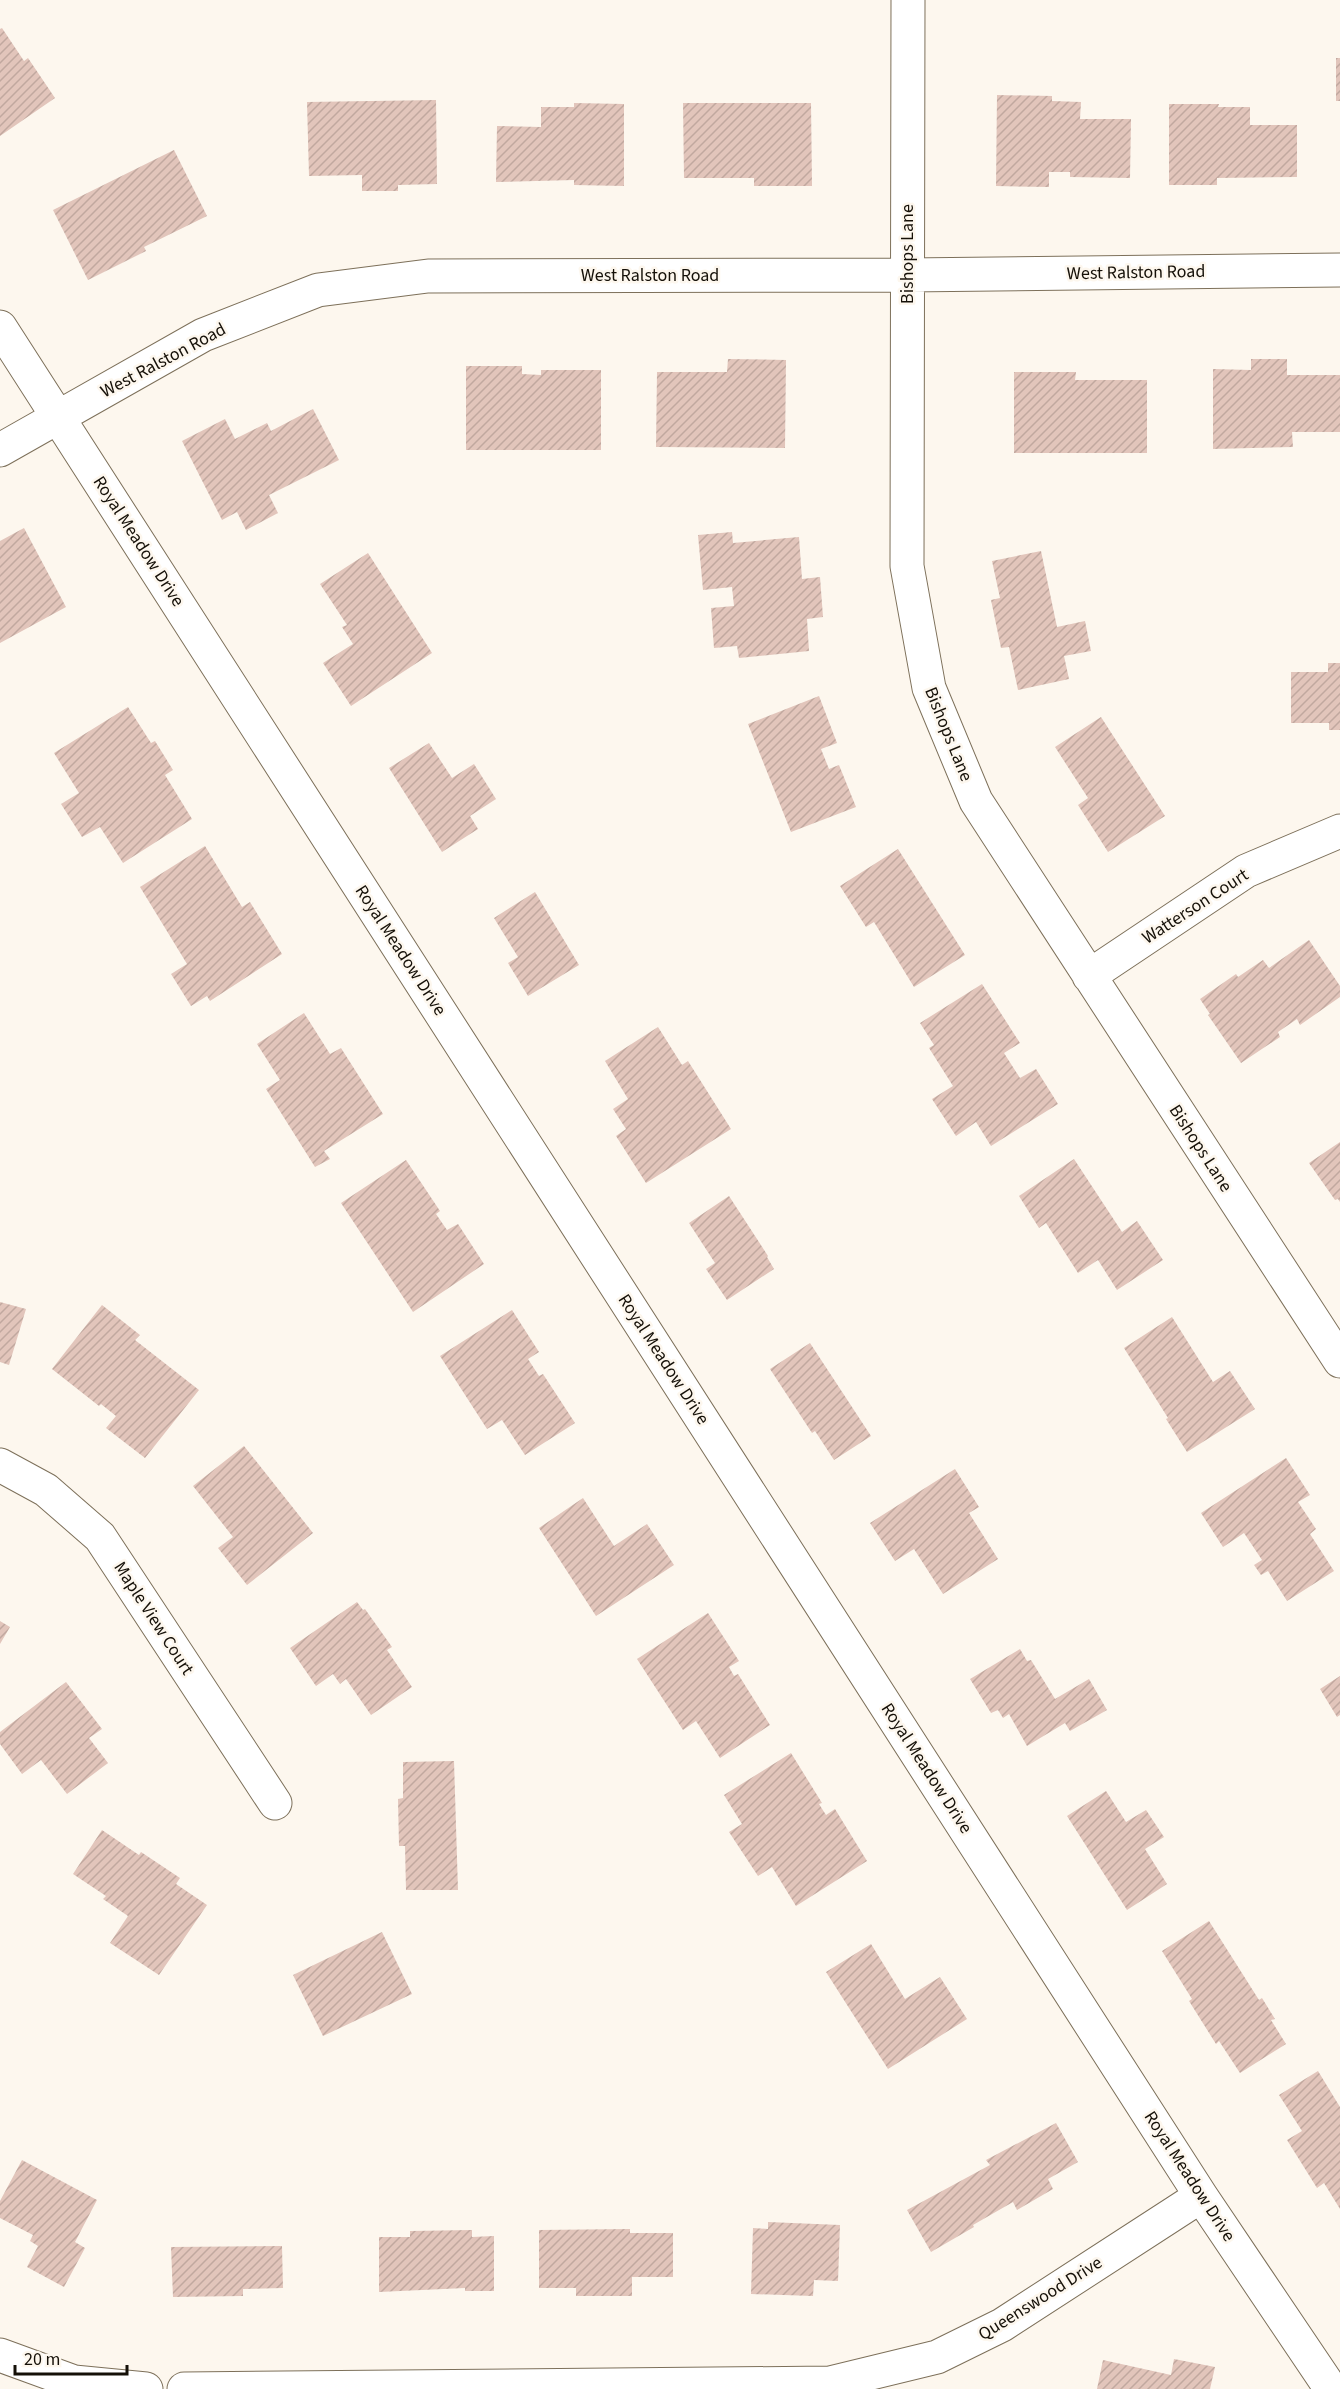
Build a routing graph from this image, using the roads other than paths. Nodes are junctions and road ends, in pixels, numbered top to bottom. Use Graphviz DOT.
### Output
graph roads {
  1 [pos="908,0"];
  2 [pos="1340,270"];
  3 [pos="907,274"];
  4 [pos="0,327"];
  5 [pos="60,417"];
  6 [pos="0,450"];
  7 [pos="1340,831"];
  8 [pos="1089,976"];
  9 [pos="1340,1361"];
  10 [pos="0,1465"];
  11 [pos="275,1803"];
  12 [pos="1201,2196"];
  13 [pos="0,2355"];
  14 [pos="147,2389"];
  15 [pos="184,2389"];
  16 [pos="1330,2389"];
  1 -- 3 [label="street, Bishops Lane"];
  2 -- 3 [label="street, West Ralston Road"];
  3 -- 5 [label="street, West Ralston Road"];
  3 -- 8 [label="street, Bishops Lane"];
  4 -- 5 [label="street, Royal Meadow Drive"];
  5 -- 6 [label="street, West Ralston Road"];
  5 -- 12 [label="street, Royal Meadow Drive"];
  7 -- 8 [label="street, Watterson Court"];
  8 -- 9 [label="street, Bishops Lane"];
  10 -- 11 [label="street, Maple View Court"];
  12 -- 15 [label="street, Queenswood Drive"];
  12 -- 16 [label="street, Royal Meadow Drive"];
  13 -- 14 [label="street"];
}
